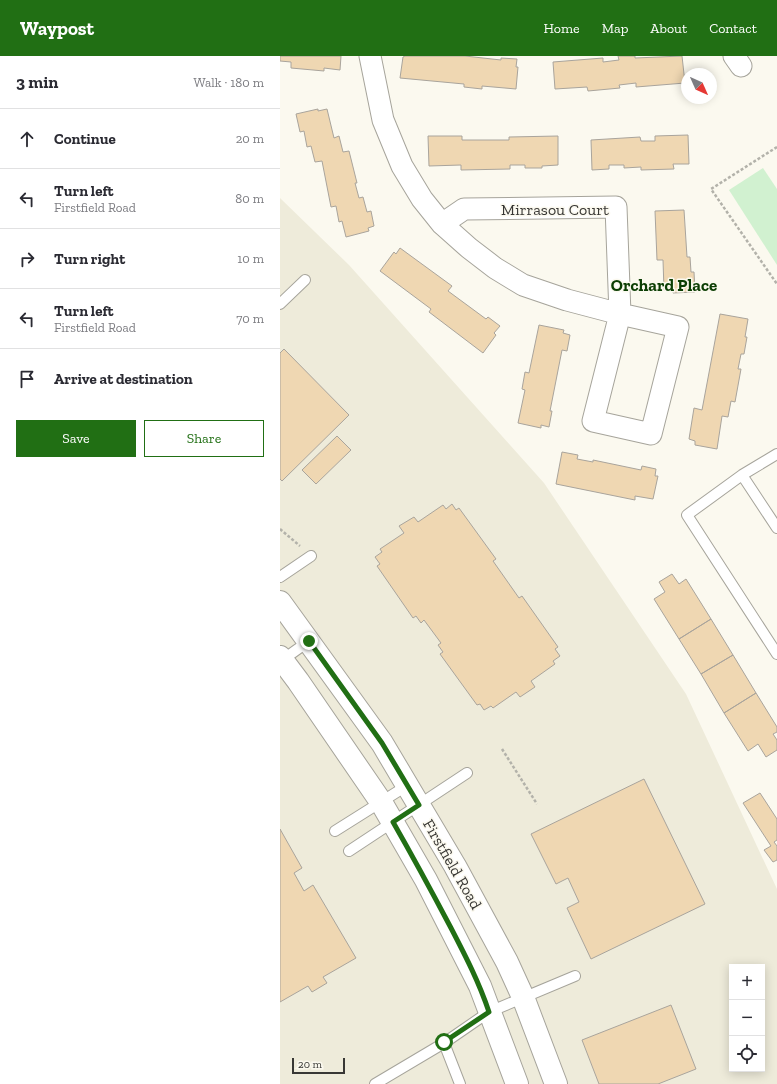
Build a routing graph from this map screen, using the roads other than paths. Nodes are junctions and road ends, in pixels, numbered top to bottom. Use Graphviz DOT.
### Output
graph roads {
  1 [pos="370,56"];
  2 [pos="442,224"];
  3 [pos="305,280"];
  4 [pos="280,304"];
  5 [pos="620,314"];
  6 [pos="777,454"];
  7 [pos="742,476"];
  8 [pos="777,528"];
  9 [pos="311,556"];
  10 [pos="280,577"];
  11 [pos="280,602"];
  12 [pos="309,641"];
  13 [pos="777,654"];
  14 [pos="281,660"];
  15 [pos="466,772"];
  16 [pos="408,785"];
  17 [pos="381,802"];
  18 [pos="419,805"];
  19 [pos="393,822"];
  20 [pos="335,831"];
  21 [pos="349,851"];
  22 [pos="576,976"];
  23 [pos="523,997"];
  24 [pos="489,1012"];
  25 [pos="444,1042"];
  26 [pos="375,1084"];
  27 [pos="460,1084"];
  28 [pos="517,1084"];
  29 [pos="556,1084"];
  1 -- 2 [label="street"];
  2 -- 5 [label="street"];
  2 -- 5 [label="street, Mirrasou Court"];
  3 -- 4 [label="lane"];
  5 -- 5 [label="street"];
  6 -- 7 [label="lane"];
  7 -- 8 [label="lane"];
  7 -- 13 [label="lane"];
  9 -- 10 [label="lane"];
  11 -- 12 [label="street, Firstfield Road"];
  12 -- 14 [label="lane"];
  12 -- 16 [label="street, Firstfield Road"];
  14 -- 17 [label="street, Firstfield Road"];
  15 -- 18 [label="lane"];
  16 -- 17 [label="lane"];
  16 -- 18 [label="street, Firstfield Road"];
  17 -- 19 [label="street, Firstfield Road"];
  17 -- 20 [label="lane"];
  18 -- 19 [label="lane"];
  18 -- 23 [label="street, Firstfield Road"];
  19 -- 21 [label="lane"];
  19 -- 24 [label="street, Firstfield Road"];
  22 -- 23 [label="lane"];
  23 -- 24 [label="lane"];
  23 -- 29 [label="street, Firstfield Road"];
  24 -- 25 [label="lane"];
  24 -- 28 [label="street, Firstfield Road"];
  25 -- 26 [label="lane"];
  25 -- 27 [label="lane"];
}
